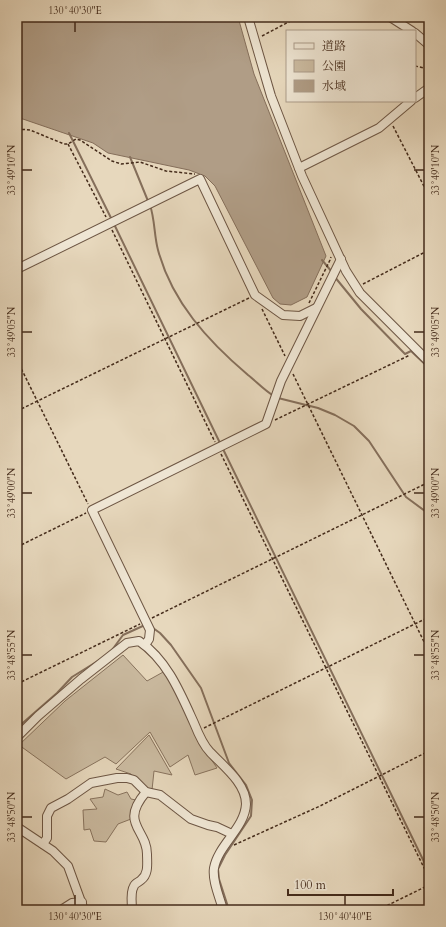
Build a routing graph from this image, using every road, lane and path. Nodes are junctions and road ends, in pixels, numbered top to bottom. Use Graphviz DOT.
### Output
graph roads {
  1 [pos="248,17"];
  2 [pos="298,17"];
  3 [pos="390,17"];
  4 [pos="410,30"];
  5 [pos="416,34"];
  6 [pos="254,40"];
  7 [pos="429,45"];
  8 [pos="416,66"];
  9 [pos="429,69"];
  10 [pos="429,88"];
  11 [pos="416,97"];
  12 [pos="410,102"];
  13 [pos="390,119"];
  14 [pos="17,129"];
  15 [pos="68,144"];
  16 [pos="299,168"];
  17 [pos="200,179"];
  18 [pos="429,196"];
  19 [pos="109,223"];
  20 [pos="429,250"];
  21 [pos="341,259"];
  22 [pos="17,269"];
  23 [pos="357,288"];
  24 [pos="255,295"];
  25 [pos="316,308"];
  26 [pos="165,339"];
  27 [pos="418,351"];
  28 [pos="17,360"];
  29 [pos="429,362"];
  30 [pos="288,368"];
  31 [pos="37,401"];
  32 [pos="308,406"];
  33 [pos="17,411"];
  34 [pos="266,424"];
  35 [pos="218,448"];
  36 [pos="429,482"];
  37 [pos="92,510"];
  38 [pos="361,515"];
  39 [pos="17,547"];
  40 [pos="272,558"];
  41 [pos="429,617"];
  42 [pos="146,621"];
  43 [pos="415,624"];
  44 [pos="145,645"];
  45 [pos="429,652"];
  46 [pos="326,668"];
  47 [pos="17,684"];
  48 [pos="197,731"];
  49 [pos="17,738"];
  50 [pos="429,751"];
  51 [pos="379,776"];
  52 [pos="146,792"];
  53 [pos="17,827"];
  54 [pos="232,834"];
  55 [pos="43,844"];
  56 [pos="224,848"];
  57 [pos="429,878"];
  58 [pos="429,885"];
  59 [pos="83,906"];
  60 [pos="61,910"];
  61 [pos="132,910"];
  62 [pos="223,910"];
  63 [pos="378,910"];
  1 -- 6 [label="street"];
  2 -- 6 [label="path"];
  3 -- 4 [label="street"];
  5 -- 7 [label="street"];
  6 -- 16 [label="street"];
  8 -- 9 [label="path"];
  10 -- 11 [label="street"];
  12 -- 13 [label="street"];
  13 -- 16 [label="street"];
  13 -- 18 [label="path"];
  14 -- 15 [label="path"];
  15 -- 17 [label="path"];
  15 -- 19 [label="path"];
  16 -- 21 [label="street"];
  17 -- 19 [label="street"];
  17 -- 24 [label="street"];
  19 -- 22 [label="street"];
  19 -- 26 [label="path"];
  20 -- 23 [label="path"];
  21 -- 23 [label="street"];
  21 -- 25 [label="street"];
  23 -- 27 [label="street"];
  24 -- 25 [label="street"];
  24 -- 26 [label="path"];
  24 -- 30 [label="path"];
  25 -- 30 [label="street"];
  26 -- 31 [label="path"];
  26 -- 35 [label="path"];
  27 -- 29 [label="street"];
  27 -- 32 [label="path"];
  28 -- 31 [label="path"];
  30 -- 32 [label="path"];
  30 -- 34 [label="street"];
  31 -- 33 [label="path"];
  31 -- 37 [label="path"];
  32 -- 34 [label="path"];
  32 -- 38 [label="path"];
  34 -- 35 [label="street"];
  35 -- 37 [label="street"];
  35 -- 40 [label="path"];
  36 -- 38 [label="path"];
  37 -- 39 [label="path"];
  37 -- 42 [label="street"];
  38 -- 40 [label="path"];
  38 -- 43 [label="path"];
  40 -- 42 [label="path"];
  40 -- 46 [label="path"];
  41 -- 43 [label="path"];
  42 -- 44 [label="street"];
  42 -- 47 [label="path"];
  43 -- 45 [label="path"];
  43 -- 46 [label="path"];
  44 -- 48 [label="street"];
  44 -- 49 [label="street"];
  46 -- 48 [label="path"];
  46 -- 51 [label="path"];
  48 -- 54 [label="street"];
  50 -- 51 [label="path"];
  51 -- 56 [label="path"];
  51 -- 57 [label="path"];
  52 -- 54 [label="street"];
  52 -- 55 [label="street"];
  52 -- 61 [label="street"];
  53 -- 55 [label="street"];
  54 -- 56 [label="street"];
  55 -- 59 [label="street"];
  56 -- 62 [label="street"];
  58 -- 63 [label="path"];
  59 -- 60 [label="street"];
}
